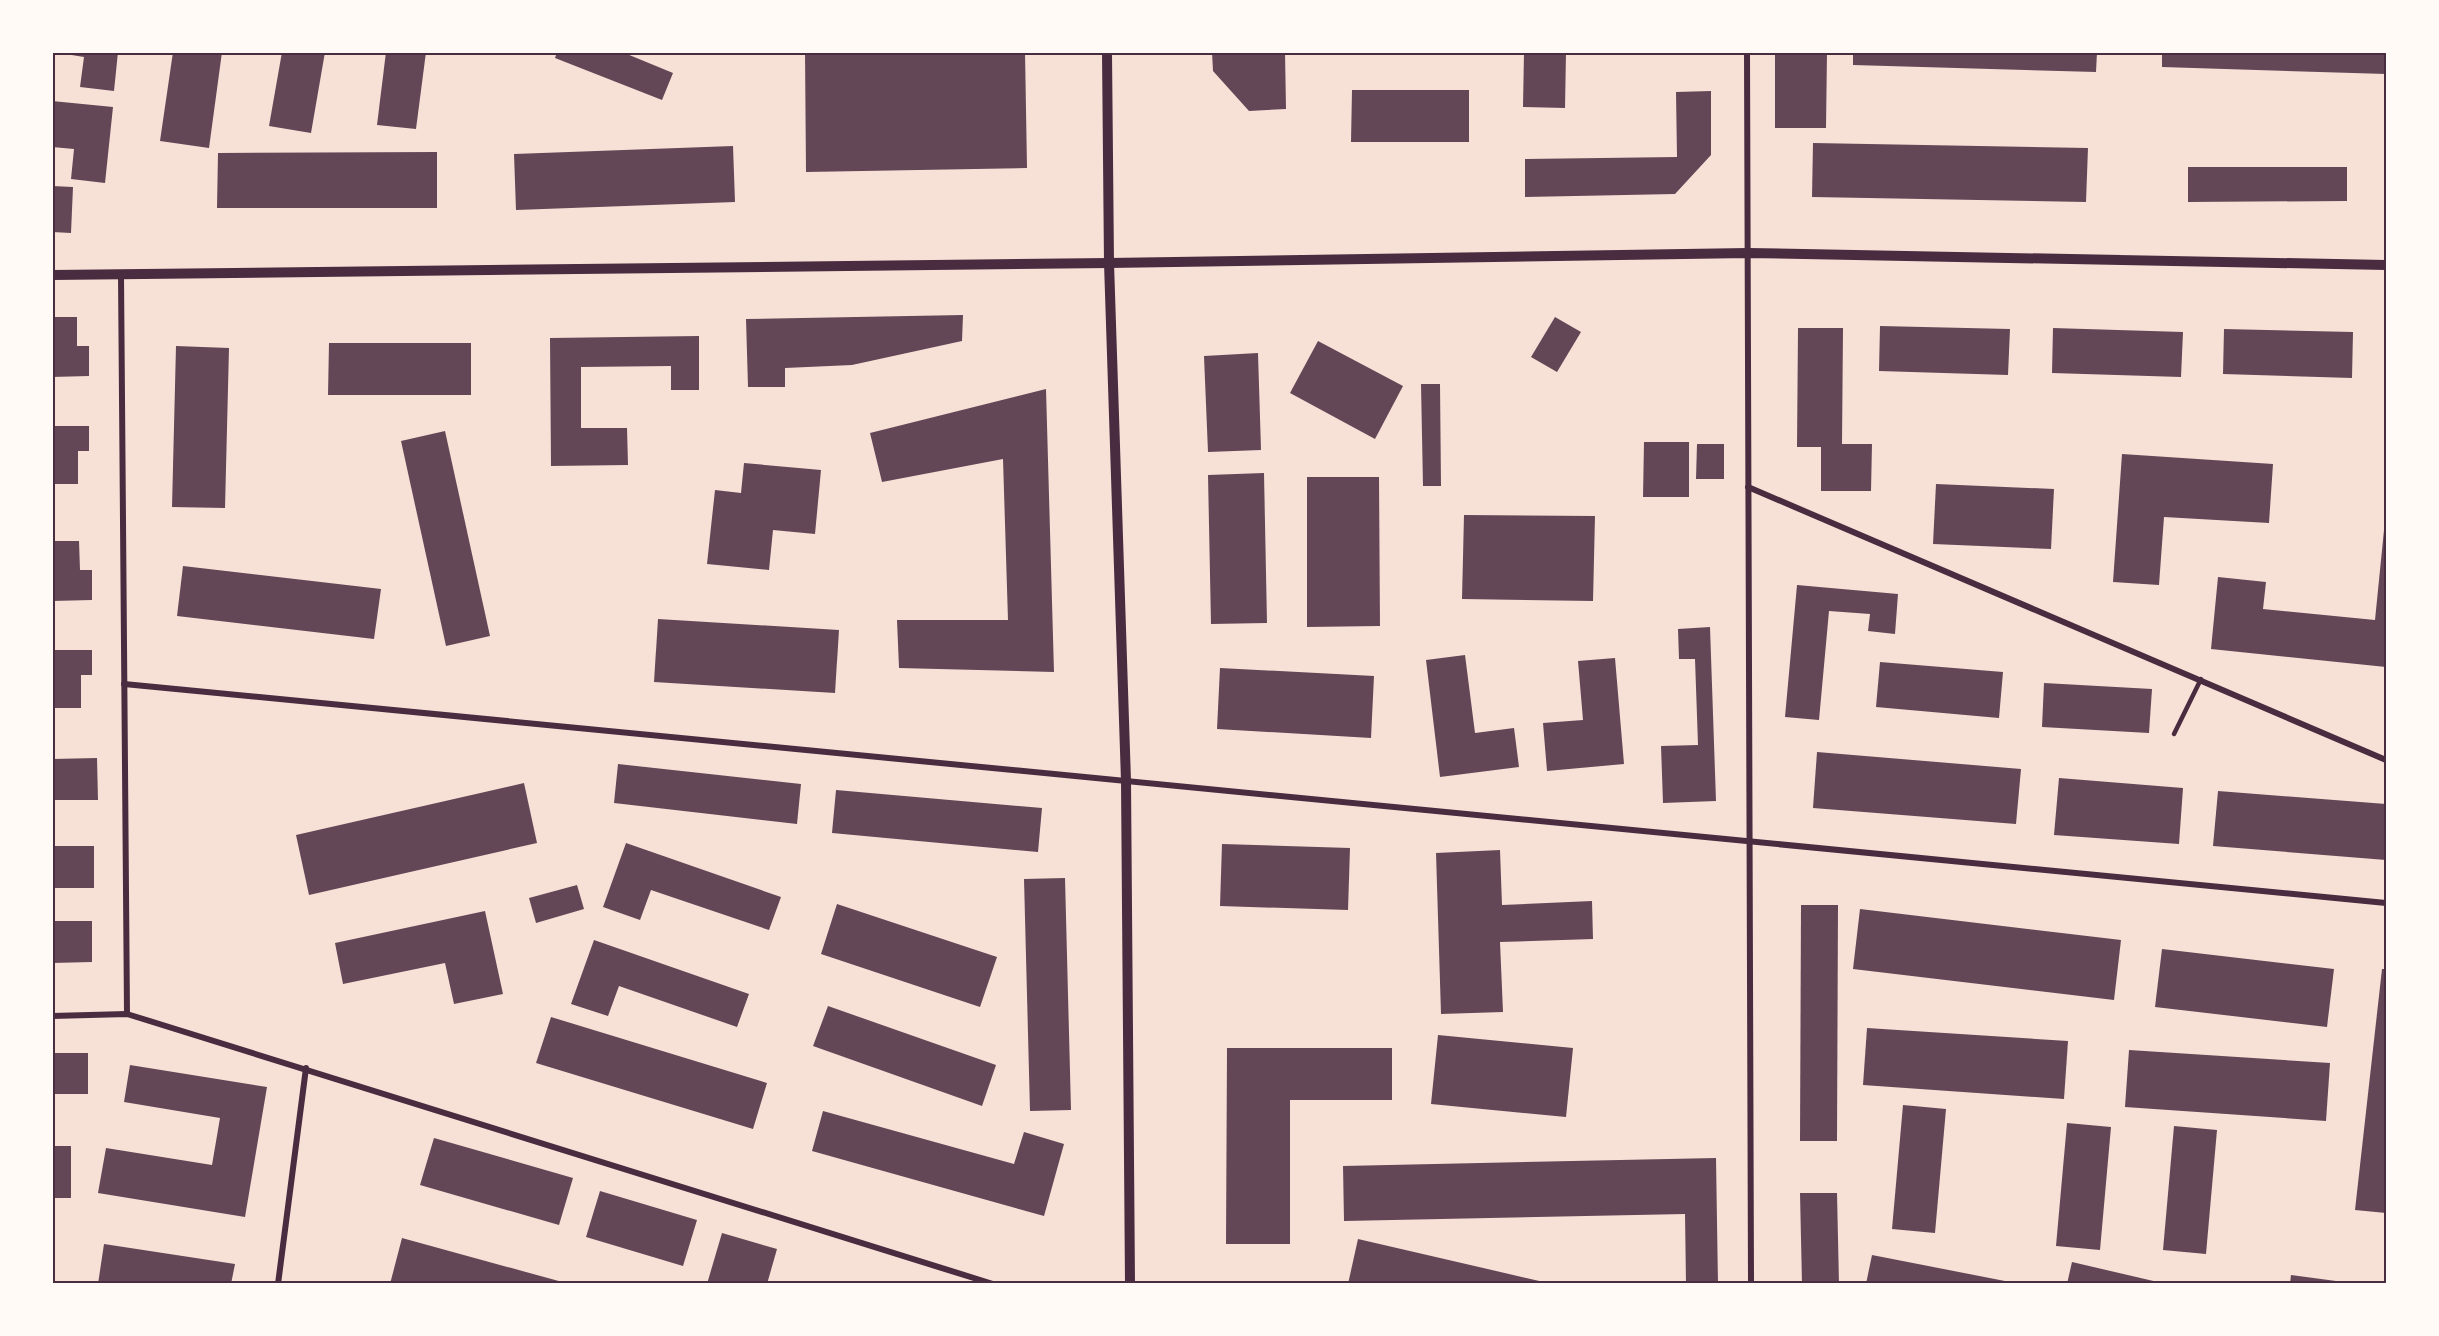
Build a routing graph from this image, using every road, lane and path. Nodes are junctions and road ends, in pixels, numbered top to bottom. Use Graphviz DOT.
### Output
graph roads {
  1 [pos="1107,52"];
  2 [pos="1747,52"];
  3 [pos="1748,254"];
  4 [pos="1109,263"];
  5 [pos="2386,265"];
  6 [pos="52,275"];
  7 [pos="122,275"];
  8 [pos="1748,487"];
  9 [pos="2201,679"];
  10 [pos="124,684"];
  11 [pos="2174,734"];
  12 [pos="2386,760"];
  13 [pos="1126,781"];
  14 [pos="1750,842"];
  15 [pos="2386,903"];
  16 [pos="127,1014"];
  17 [pos="52,1016"];
  18 [pos="306,1068"];
  19 [pos="279,1284"];
  20 [pos="993,1284"];
  21 [pos="1130,1284"];
  22 [pos="1751,1284"];
  1 -- 4 [label="street"];
  2 -- 3 [label="street"];
  3 -- 4 [label="street"];
  3 -- 5 [label="street"];
  3 -- 8 [label="street"];
  4 -- 7 [label="street"];
  4 -- 13 [label="street"];
  6 -- 7 [label="street"];
  7 -- 10 [label="street"];
  8 -- 9 [label="street"];
  8 -- 14 [label="street"];
  9 -- 11 [label="lane"];
  9 -- 12 [label="street"];
  10 -- 13 [label="street"];
  10 -- 16 [label="street"];
  13 -- 14 [label="street"];
  13 -- 21 [label="street"];
  14 -- 15 [label="street"];
  14 -- 22 [label="street"];
  16 -- 17 [label="street"];
  16 -- 18 [label="street"];
  18 -- 19 [label="street"];
  18 -- 20 [label="street"];
}
